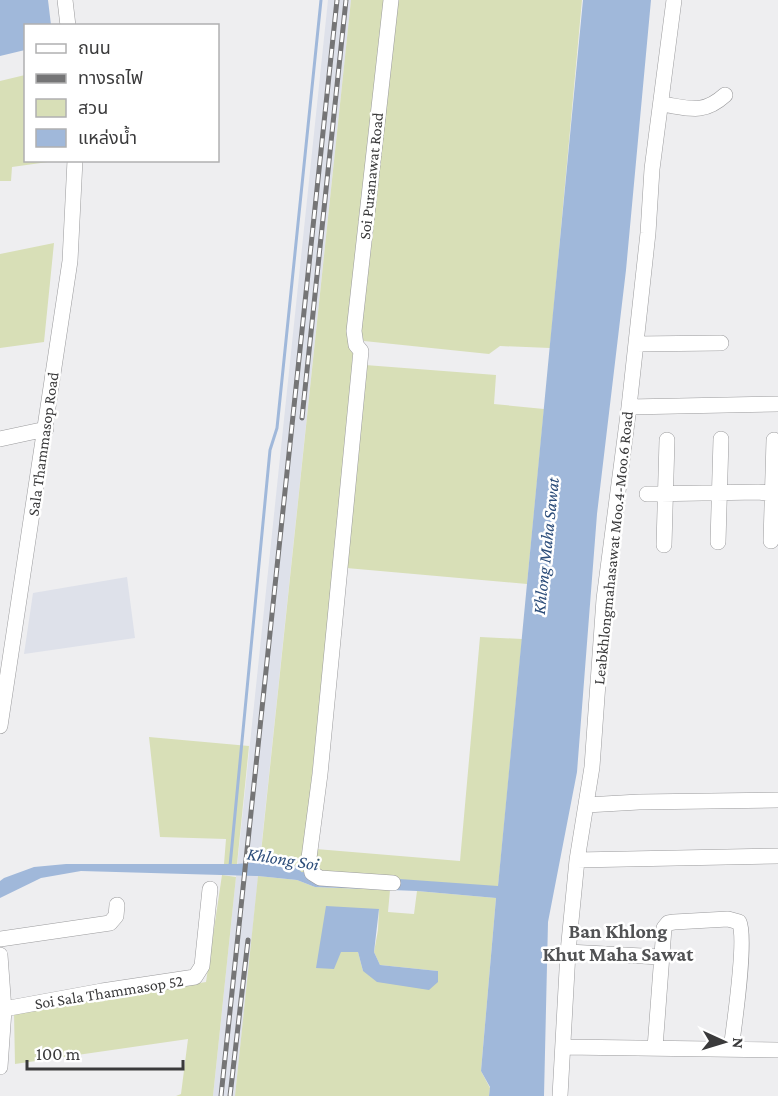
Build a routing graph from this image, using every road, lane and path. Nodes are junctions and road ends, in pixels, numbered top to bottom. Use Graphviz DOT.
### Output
graph roads {
  1 [pos="65,0"];
  2 [pos="391,0"];
  3 [pos="674,0"];
  4 [pos="68,24"];
  5 [pos="725,95"];
  6 [pos="662,104"];
  7 [pos="75,162"];
  8 [pos="721,343"];
  9 [pos="636,344"];
  10 [pos="778,404"];
  11 [pos="629,407"];
  12 [pos="46,429"];
  13 [pos="0,439"];
  14 [pos="721,439"];
  15 [pos="667,440"];
  16 [pos="774,440"];
  17 [pos="719,493"];
  18 [pos="775,493"];
  19 [pos="647,494"];
  20 [pos="666,494"];
  21 [pos="771,541"];
  22 [pos="718,542"];
  23 [pos="664,545"];
  24 [pos="0,726"];
  25 [pos="778,801"];
  26 [pos="586,806"];
  27 [pos="778,856"];
  28 [pos="577,860"];
  29 [pos="393,883"];
  30 [pos="210,889"];
  31 [pos="117,905"];
  32 [pos="0,939"];
  33 [pos="568,952"];
  34 [pos="0,955"];
  35 [pos="661,957"];
  36 [pos="3,1009"];
  37 [pos="2,1033"];
  38 [pos="564,1047"];
  39 [pos="655,1048"];
  40 [pos="731,1049"];
  41 [pos="778,1050"];
  42 [pos="0,1067"];
  43 [pos="560,1096"];
  1 -- 4 [label="street"];
  2 -- 29 [label="street, Soi Puranawat Road"];
  3 -- 6 [label="street, Leabkhlongmahasawat Moo.4-Moo.6 Road"];
  5 -- 6 [label="street"];
  6 -- 9 [label="street, Leabkhlongmahasawat Moo.4-Moo.6 Road"];
  7 -- 12 [label="street, Sala Thammasop Road"];
  8 -- 9 [label="street"];
  9 -- 11 [label="street, Leabkhlongmahasawat Moo.4-Moo.6 Road"];
  10 -- 11 [label="street"];
  11 -- 26 [label="street, Leabkhlongmahasawat Moo.4-Moo.6 Road"];
  12 -- 13 [label="street"];
  12 -- 24 [label="street, Sala Thammasop Road"];
  14 -- 17 [label="street"];
  15 -- 20 [label="street"];
  16 -- 18 [label="street"];
  17 -- 18 [label="street"];
  17 -- 20 [label="street"];
  17 -- 22 [label="street"];
  18 -- 21 [label="street"];
  19 -- 20 [label="street"];
  20 -- 23 [label="street"];
  25 -- 26 [label="street"];
  26 -- 28 [label="street, Leabkhlongmahasawat Moo.4-Moo.6 Road"];
  27 -- 28 [label="street"];
  28 -- 33 [label="street, Leabkhlongmahasawat Moo.4-Moo.6 Road"];
  30 -- 36 [label="street, Soi Sala Thammasop 52"];
  31 -- 32 [label="street"];
  33 -- 35 [label="street"];
  33 -- 38 [label="street, Leabkhlongmahasawat Moo.4-Moo.6 Road"];
  34 -- 36 [label="street"];
  35 -- 39 [label="street"];
  35 -- 40 [label="street"];
  36 -- 37 [label="street"];
  37 -- 42 [label="street"];
  38 -- 39 [label="street"];
  38 -- 43 [label="street, Leabkhlongmahasawat Moo.4-Moo.6 Road"];
  39 -- 40 [label="street"];
  40 -- 41 [label="street"];
}
